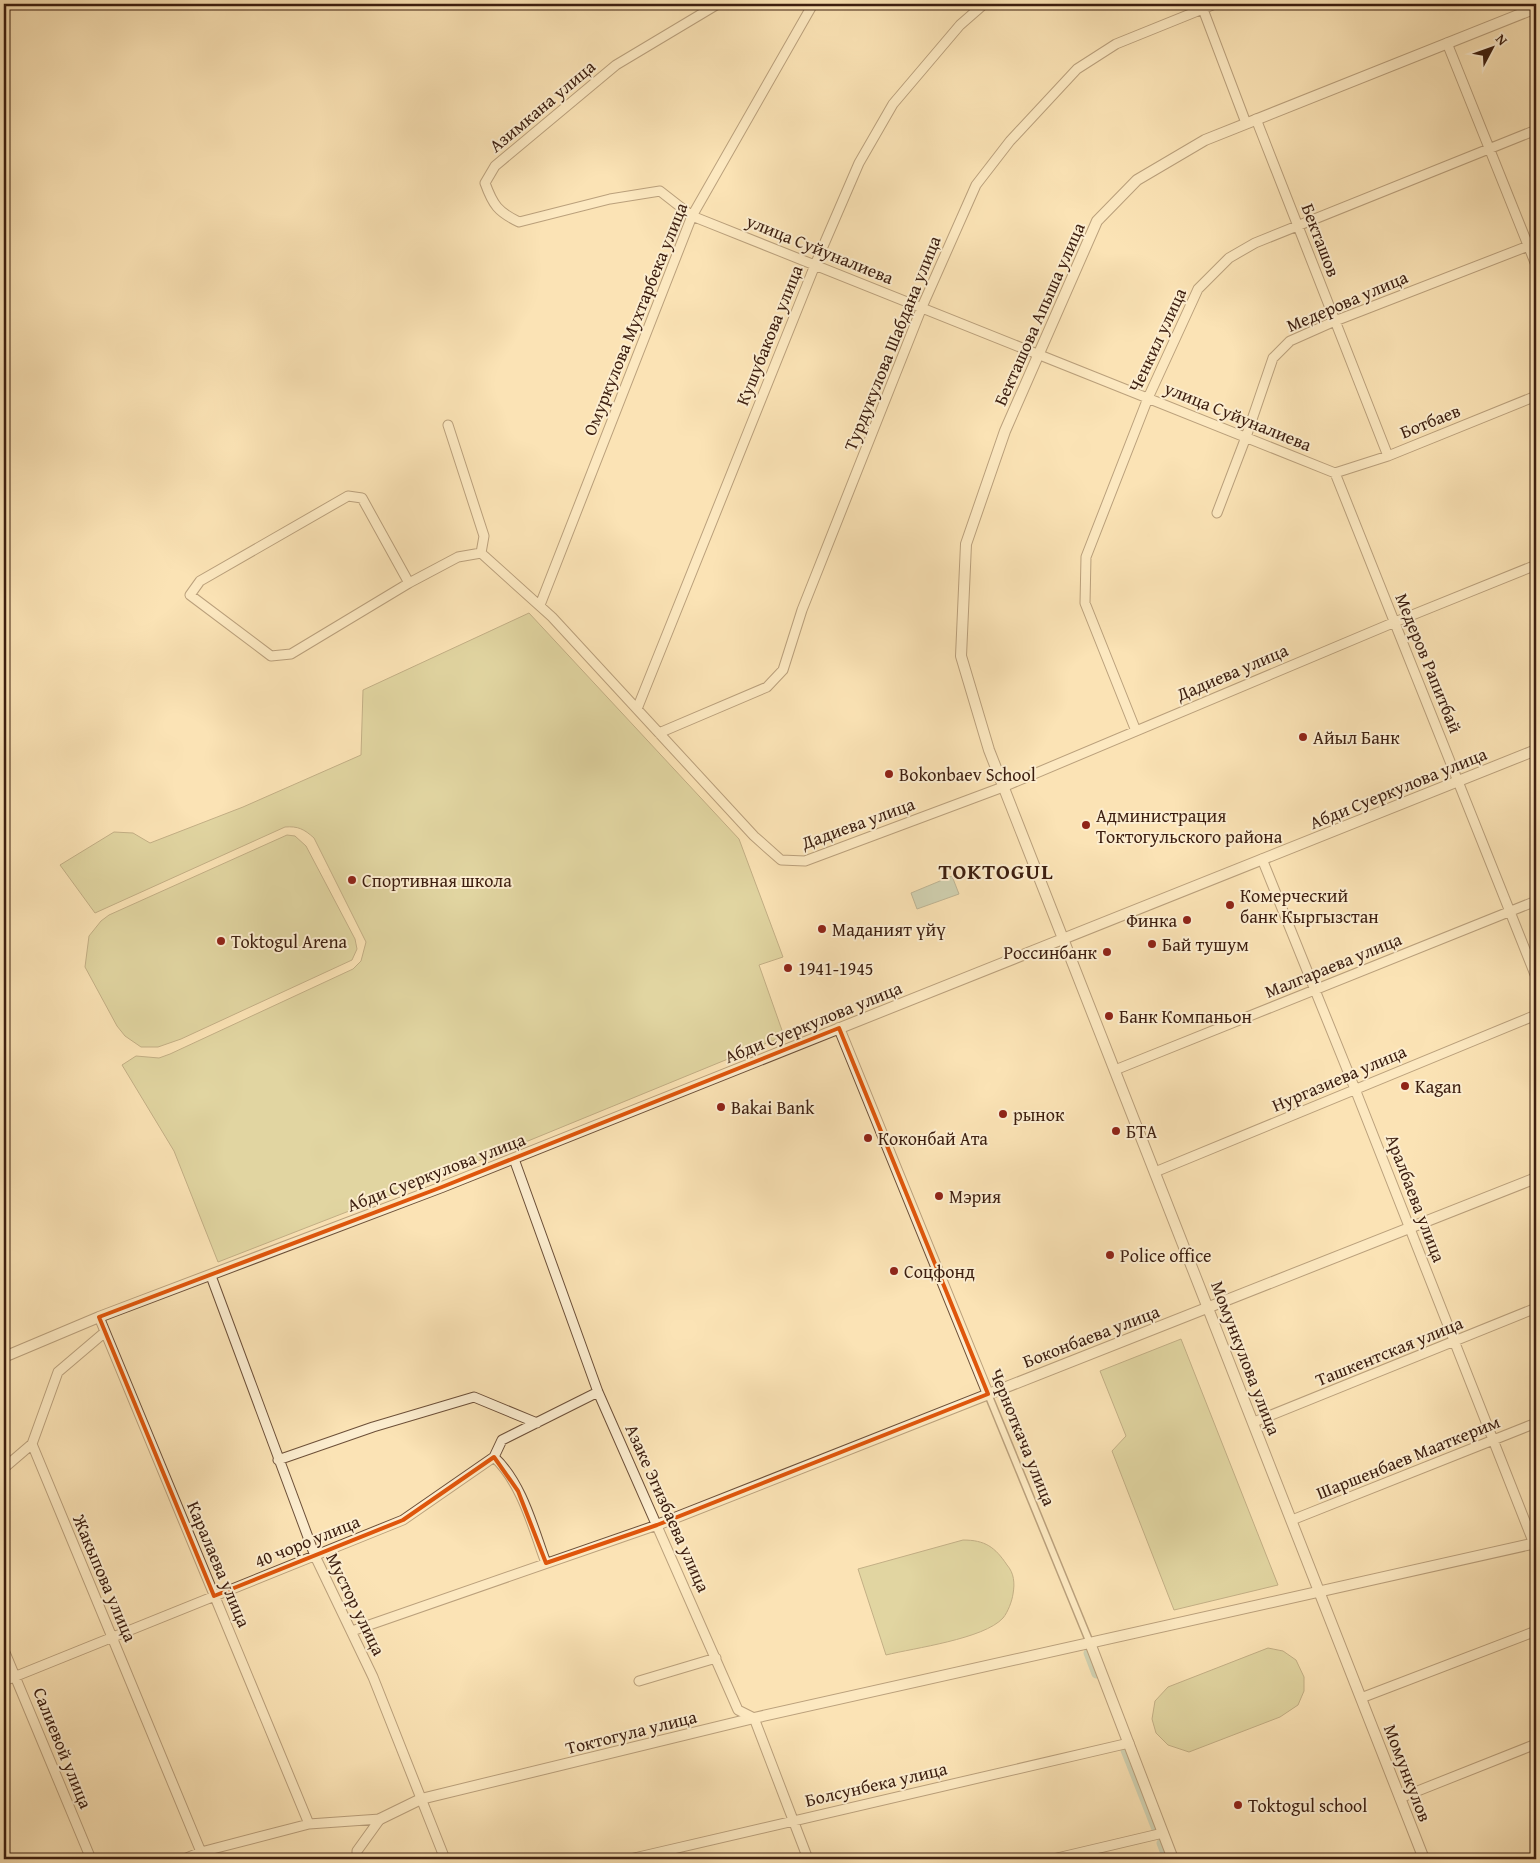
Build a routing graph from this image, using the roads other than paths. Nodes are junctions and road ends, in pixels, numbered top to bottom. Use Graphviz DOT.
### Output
graph roads {
  1 [pos="718,4"];
  2 [pos="813,4"];
  3 [pos="984,4"];
  4 [pos="1215,4"];
  5 [pos="1202,6"];
  6 [pos="1529,8"];
  7 [pos="1448,43"];
  8 [pos="1251,121"];
  9 [pos="1536,130"];
  10 [pos="1490,149"];
  11 [pos="660,191"];
  12 [pos="692,216"];
  13 [pos="1298,226"];
  14 [pos="1532,244"];
  15 [pos="815,265"];
  16 [pos="1536,265"];
  17 [pos="922,307"];
  18 [pos="1335,321"];
  19 [pos="1039,354"];
  20 [pos="1536,396"];
  21 [pos="1148,398"];
  22 [pos="448,425"];
  23 [pos="1246,438"];
  24 [pos="1388,456"];
  25 [pos="1335,473"];
  26 [pos="1217,513"];
  27 [pos="481,553"];
  28 [pos="1536,565"];
  29 [pos="409,582"];
  30 [pos="540,606"];
  31 [pos="1395,622"];
  32 [pos="637,709"];
  33 [pos="1136,731"];
  34 [pos="659,733"];
  35 [pos="989,750"];
  36 [pos="1536,750"];
  37 [pos="1458,781"];
  38 [pos="1003,787"];
  39 [pos="1262,859"];
  40 [pos="1536,901"];
  41 [pos="1510,911"];
  42 [pos="1063,939"];
  43 [pos="1536,976"];
  44 [pos="1316,990"];
  45 [pos="1536,1015"];
  46 [pos="840,1028"];
  47 [pos="1115,1070"];
  48 [pos="1355,1089"];
  49 [pos="514,1159"];
  50 [pos="1155,1172"];
  51 [pos="1536,1178"];
  52 [pos="1410,1228"];
  53 [pos="211,1276"];
  54 [pos="1208,1307"];
  55 [pos="1536,1308"];
  56 [pos="98,1317"];
  57 [pos="105,1332"];
  58 [pos="1455,1342"];
  59 [pos="4,1357"];
  60 [pos="598,1392"];
  61 [pos="988,1394"];
  62 [pos="537,1422"];
  63 [pos="1254,1422"];
  64 [pos="1536,1424"];
  65 [pos="1494,1440"];
  66 [pos="32,1444"];
  67 [pos="494,1457"];
  68 [pos="278,1460"];
  69 [pos="4,1468"];
  70 [pos="1292,1520"];
  71 [pos="657,1524"];
  72 [pos="1535,1545"];
  73 [pos="315,1556"];
  74 [pos="546,1563"];
  75 [pos="1320,1592"];
  76 [pos="214,1596"];
  77 [pos="352,1631"];
  78 [pos="1536,1631"];
  79 [pos="111,1636"];
  80 [pos="1090,1643"];
  81 [pos="4,1650"];
  82 [pos="716,1658"];
  83 [pos="15,1676"];
  84 [pos="4,1681"];
  85 [pos="639,1681"];
  86 [pos="1362,1698"];
  87 [pos="754,1718"];
  88 [pos="1129,1743"];
  89 [pos="1536,1744"];
  90 [pos="1400,1798"];
  91 [pos="421,1799"];
  92 [pos="380,1819"];
  93 [pos="793,1820"];
  94 [pos="309,1824"];
  95 [pos="1163,1834"];
  96 [pos="201,1852"];
  97 [pos="91,1859"];
  98 [pos="184,1859"];
  99 [pos="357,1859"];
  100 [pos="445,1859"];
  101 [pos="630,1859"];
  102 [pos="808,1859"];
  103 [pos="1053,1859"];
  104 [pos="1173,1859"];
  105 [pos="1424,1859"];
  1 -- 11 [label="street, Азимкана улица"];
  2 -- 12 [label="street, Омуркулова Мухтарбека улица"];
  3 -- 15 [label="street, Кушубакова улица"];
  4 -- 5 [label="street, Турдукулова Шабдана улица"];
  5 -- 8 [label="street, Бекташов"];
  5 -- 17 [label="street, Турдукулова Шабдана улица"];
  6 -- 7 [label="street, Бекташова Апыша улица"];
  7 -- 8 [label="street, Бекташова Апыша улица"];
  7 -- 10 [label="street"];
  8 -- 13 [label="street, Бекташов"];
  8 -- 19 [label="street, Бекташова Апыша улица"];
  9 -- 10 [label="street, Ченкил улица"];
  10 -- 13 [label="street, Ченкил улица"];
  10 -- 14 [label="street"];
  11 -- 12 [label="street, улица Суйуналиева"];
  12 -- 15 [label="street, улица Суйуналиева"];
  12 -- 30 [label="street, Омуркулова Мухтарбека улица"];
  13 -- 18 [label="street, Бекташов"];
  13 -- 21 [label="street, Ченкил улица"];
  14 -- 16 [label="street"];
  14 -- 18 [label="street, Медерова улица"];
  15 -- 17 [label="street, улица Суйуналиева"];
  15 -- 32 [label="street, Кушубакова улица"];
  17 -- 19 [label="street, улица Суйуналиева"];
  17 -- 34 [label="street, Турдукулова Шабдана улица"];
  18 -- 23 [label="street, Медерова улица"];
  18 -- 24 [label="street, Бекташов"];
  19 -- 21 [label="street, улица Суйуналиева"];
  19 -- 35 [label="street, Бекташова Апыша улица"];
  20 -- 24 [label="street, Ботбаев"];
  21 -- 23 [label="street, улица Суйуналиева"];
  21 -- 33 [label="street, Ченкил улица"];
  22 -- 27 [label="street"];
  23 -- 25 [label="street, улица Суйуналиева"];
  23 -- 26 [label="street, Медерова улица"];
  24 -- 25 [label="street, Ботбаев"];
  25 -- 31 [label="street, Медеров Рапитбай"];
  27 -- 29 [label="street"];
  27 -- 30 [label="street, Дадиева улица"];
  28 -- 31 [label="street, Дадиева улица"];
  29 -- 29 [label="street"];
  30 -- 32 [label="street, Дадиева улица"];
  31 -- 33 [label="street, Дадиева улица"];
  31 -- 37 [label="street, Медеров Рапитбай"];
  32 -- 34 [label="street, Дадиева улица"];
  33 -- 38 [label="street, Дадиева улица"];
  34 -- 38 [label="street, Дадиева улица"];
  35 -- 38 [label="street, Момункулова улица"];
  36 -- 37 [label="street, Абди Суеркулова улица"];
  37 -- 39 [label="street, Абди Суеркулова улица"];
  37 -- 41 [label="street, Медеров Рапитбай"];
  38 -- 42 [label="street, Момункулова улица"];
  39 -- 42 [label="street, Абди Суеркулова улица"];
  39 -- 44 [label="street, Аралбаева улица"];
  40 -- 41 [label="street, Малгараева улица"];
  41 -- 43 [label="street, Медеров Рапитбай"];
  41 -- 44 [label="street, Малгараева улица"];
  42 -- 46 [label="street, Абди Суеркулова улица"];
  42 -- 47 [label="street, Момункулова улица"];
  44 -- 47 [label="street, Малгараева улица"];
  44 -- 48 [label="street, Аралбаева улица"];
  45 -- 48 [label="street, Нургазиева улица"];
  46 -- 49 [label="street, Абди Суеркулова улица"];
  46 -- 61 [label="street, Черноткача улица"];
  47 -- 50 [label="street, Момункулова улица"];
  48 -- 50 [label="street, Нургазиева улица"];
  48 -- 52 [label="street, Аралбаева улица"];
  49 -- 53 [label="street, Абди Суеркулова улица"];
  49 -- 60 [label="street, Азаке Эгизбаева улица"];
  50 -- 54 [label="street, Момункулова улица"];
  51 -- 52 [label="street, Боконбаева улица"];
  52 -- 54 [label="street, Боконбаева улица"];
  52 -- 58 [label="street, Аралбаева улица"];
  53 -- 56 [label="street, Абди Суеркулова улица"];
  53 -- 68 [label="street, Мустор улица"];
  54 -- 61 [label="street, Боконбаева улица"];
  54 -- 63 [label="street, Момункулова улица"];
  55 -- 58 [label="street, Ташкентская улица"];
  56 -- 57 [label="street, Каралаева улица"];
  56 -- 59 [label="street, Абди Суеркулова улица"];
  57 -- 66 [label="street"];
  57 -- 76 [label="street, Каралаева улица"];
  58 -- 63 [label="street, Ташкентская улица"];
  58 -- 65 [label="street, Аралбаева улица"];
  60 -- 62 [label="street, 40 чоро улица"];
  60 -- 71 [label="street, Азаке Эгизбаева улица"];
  61 -- 71 [label="street, Боконбаева улица"];
  61 -- 80 [label="street, Черноткача улица"];
  62 -- 67 [label="street, 40 чоро улица"];
  62 -- 68 [label="street"];
  63 -- 70 [label="street, Момункулова улица"];
  64 -- 65 [label="street, Шаршенбаев Мааткерим"];
  65 -- 70 [label="street, Шаршенбаев Мааткерим"];
  65 -- 72 [label="street, Аралбаева улица"];
  66 -- 69 [label="street"];
  66 -- 79 [label="street, Жакыпова улица"];
  67 -- 73 [label="street, 40 чоро улица"];
  67 -- 74 [label="street"];
  68 -- 73 [label="street, Мустор улица"];
  70 -- 75 [label="street, Момункулова улица"];
  71 -- 74 [label="street"];
  71 -- 82 [label="street, Азаке Эгизбаева улица"];
  72 -- 75 [label="street, Токтогула улица"];
  73 -- 76 [label="street, 40 чоро улица"];
  73 -- 77 [label="street, Мустор улица"];
  74 -- 77 [label="street"];
  75 -- 80 [label="street, Токтогула улица"];
  75 -- 86 [label="street, Момункулова улица"];
  76 -- 79 [label="street, 40 чоро улица"];
  76 -- 94 [label="street, Каралаева улица"];
  77 -- 91 [label="street, Мустор улица"];
  78 -- 86 [label="street"];
  79 -- 83 [label="street, 40 чоро улица"];
  79 -- 96 [label="street, Жакыпова улица"];
  80 -- 87 [label="street, Токтогула улица"];
  80 -- 88 [label="street, Черноткача улица"];
  81 -- 83 [label="street, Салиевой улица"];
  82 -- 85 [label="street"];
  82 -- 87 [label="street, Азаке Эгизбаева улица"];
  83 -- 84 [label="street, 40 чоро улица"];
  83 -- 97 [label="street, Салиевой улица"];
  86 -- 90 [label="street, Момункулов"];
  87 -- 91 [label="street, Токтогула улица"];
  87 -- 93 [label="street"];
  88 -- 93 [label="street, Болсунбека улица"];
  88 -- 95 [label="street, Черноткача улица"];
  89 -- 90 [label="street"];
  90 -- 105 [label="street, Момункулов"];
  91 -- 92 [label="street, Токтогула улица"];
  91 -- 100 [label="street, Мустор улица"];
  92 -- 94 [label="street, Токтогула улица"];
  92 -- 99 [label="street"];
  93 -- 101 [label="street, Болсунбека улица"];
  93 -- 102 [label="street"];
  94 -- 96 [label="street, Токтогула улица"];
  95 -- 103 [label="street"];
  95 -- 104 [label="street, Черноткача улица"];
  96 -- 98 [label="street, Токтогула улица"];
}
